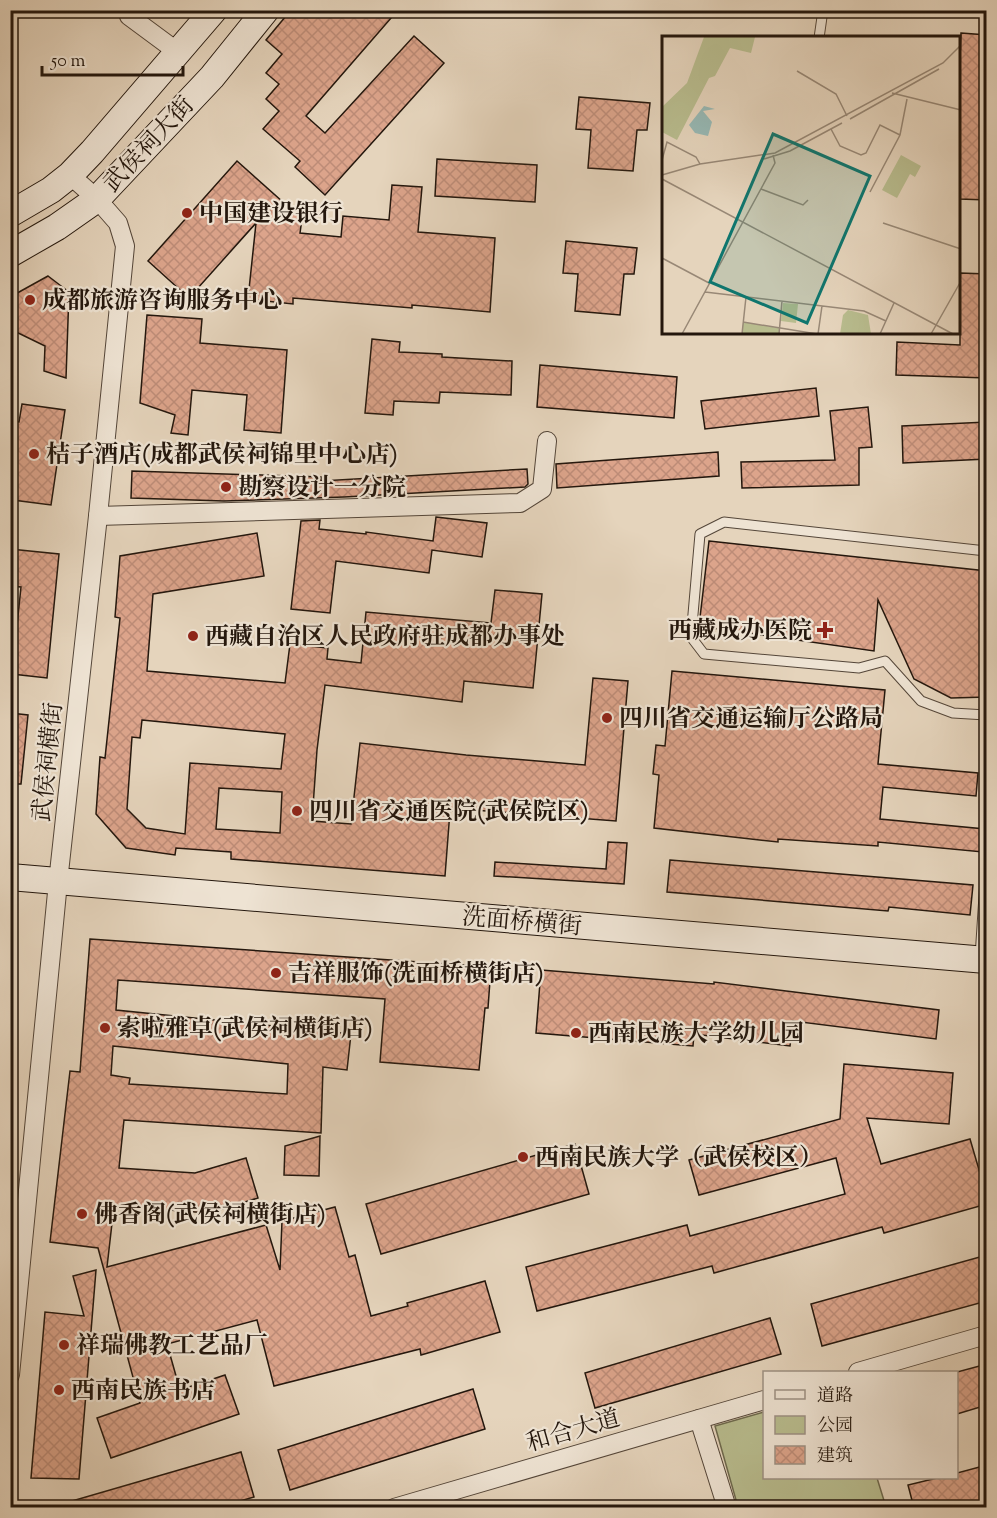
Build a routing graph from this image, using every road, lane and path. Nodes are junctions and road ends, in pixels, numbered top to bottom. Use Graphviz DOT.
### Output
graph roads {
  1 [pos="127,10"];
  2 [pos="214,10"];
  3 [pos="266,10"];
  4 [pos="823,10"];
  5 [pos="819,36"];
  6 [pos="179,53"];
  7 [pos="70,175"];
  8 [pos="97,199"];
  9 [pos="10,214"];
  10 [pos="10,254"];
  11 [pos="547,441"];
  12 [pos="98,516"];
  13 [pos="987,551"];
  14 [pos="987,714"];
  15 [pos="987,865"];
  16 [pos="10,877"];
  17 [pos="58,882"];
  18 [pos="983,959"];
  19 [pos="987,1335"];
  20 [pos="861,1371"];
  21 [pos="10,1376"];
  22 [pos="763,1401"];
  23 [pos="699,1419"];
  24 [pos="394,1508"];
  25 [pos="727,1508"];
  1 -- 6 [label="street"];
  2 -- 6 [label="street, 武侯祠大街"];
  3 -- 8 [label="street, 武侯祠大街"];
  4 -- 5 [label="lane"];
  6 -- 7 [label="street, 武侯祠大街"];
  7 -- 8 [label="street, 武侯祠横街"];
  7 -- 9 [label="street, 武侯祠大街"];
  8 -- 10 [label="street, 武侯祠大街"];
  8 -- 12 [label="street, 武侯祠横街"];
  11 -- 12 [label="street"];
  12 -- 17 [label="street, 武侯祠横街"];
  13 -- 14 [label="lane"];
  15 -- 18 [label="lane"];
  16 -- 17 [label="street, 洗面桥横街"];
  17 -- 18 [label="street, 洗面桥横街"];
  17 -- 21 [label="street, 武侯祠横街"];
  19 -- 20 [label="street"];
  22 -- 23 [label="street, 和合大道"];
  23 -- 24 [label="street, 和合大道"];
  23 -- 25 [label="street"];
}
